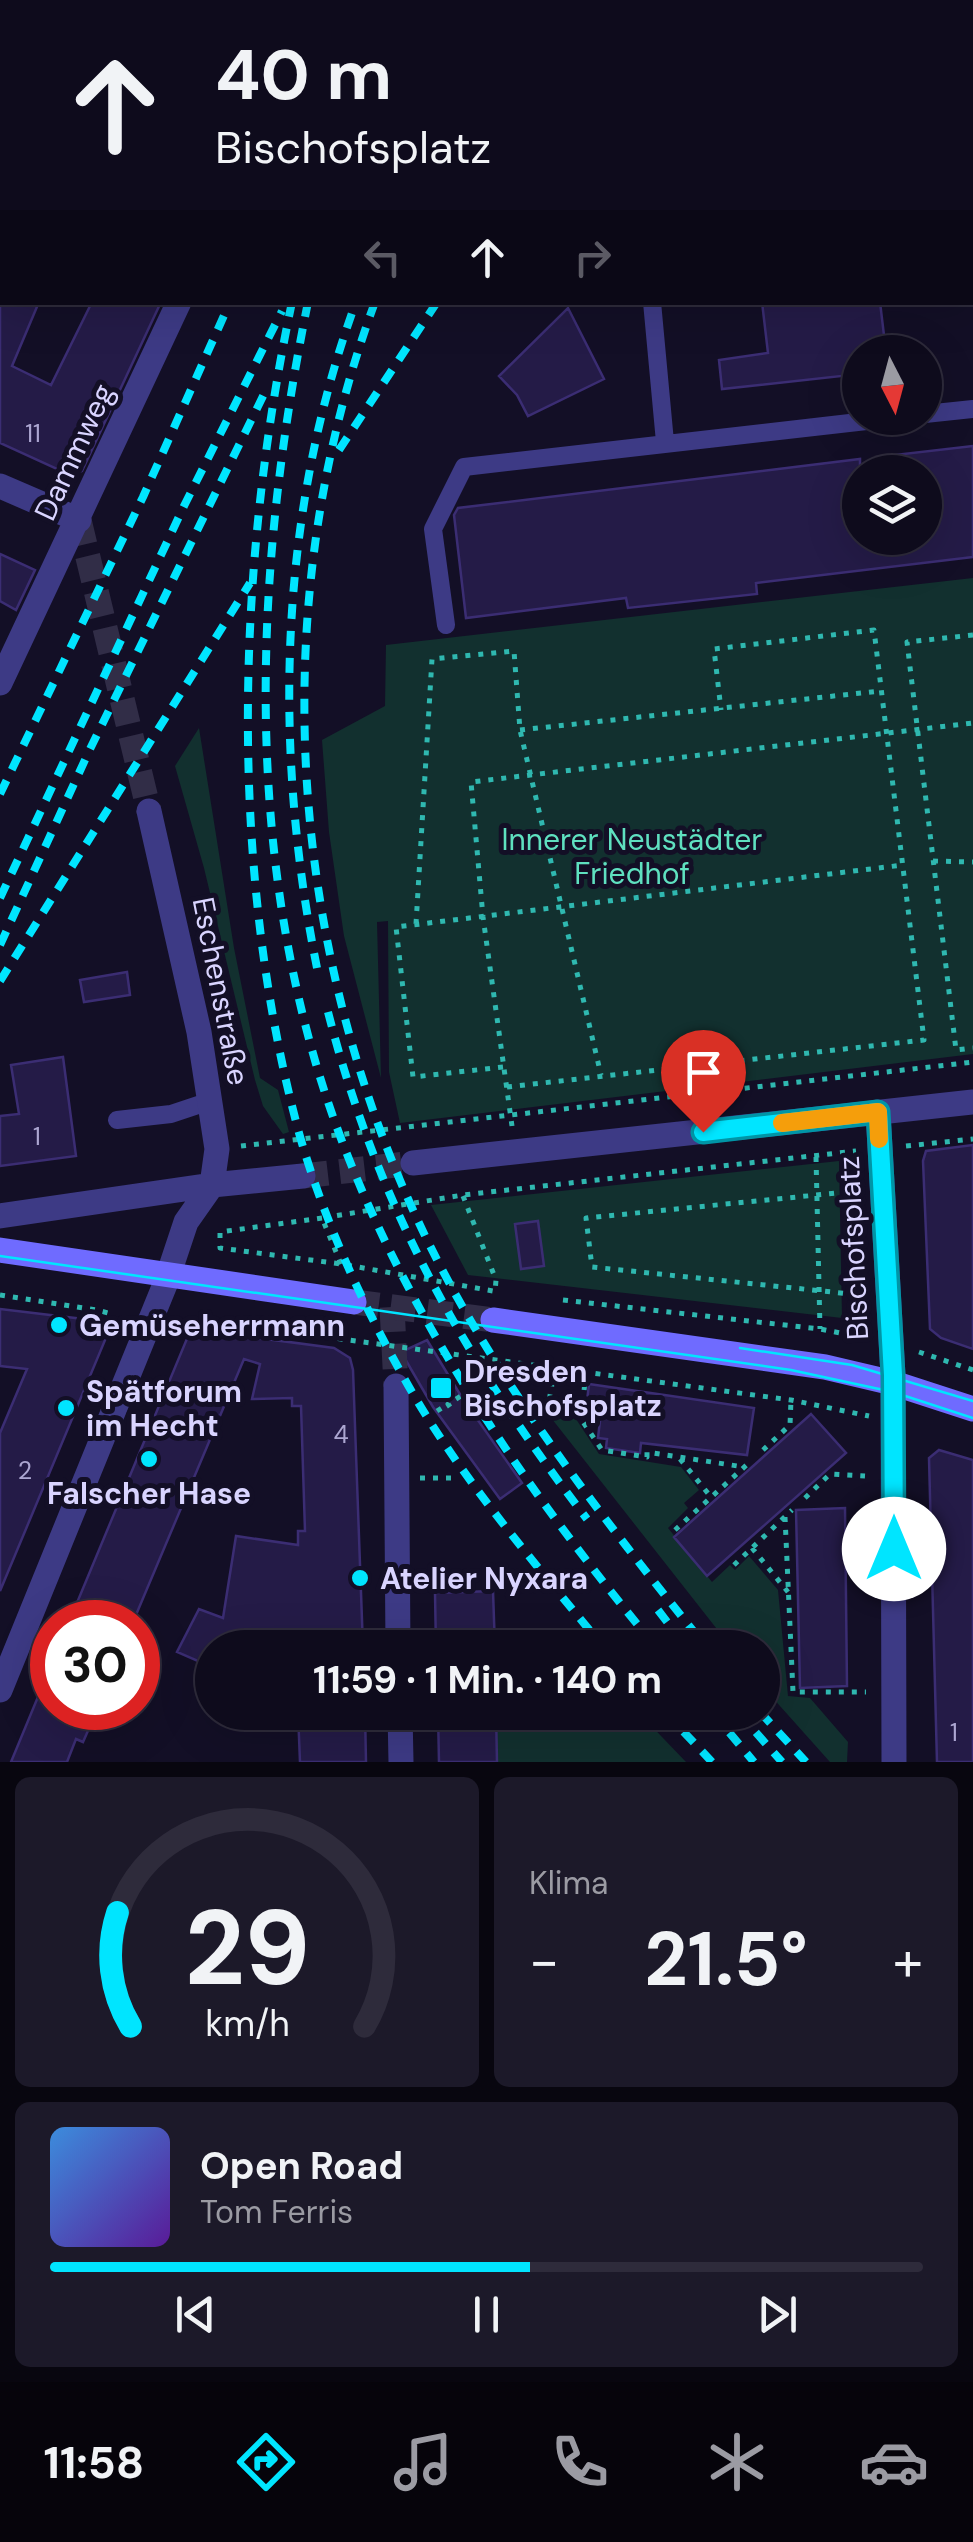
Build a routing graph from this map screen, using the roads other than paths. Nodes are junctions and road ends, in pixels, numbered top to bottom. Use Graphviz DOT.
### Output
graph roads {
  1 [pos="178,305"];
  2 [pos="652,305"];
  3 [pos="973,409"];
  4 [pos="942,412"];
  5 [pos="842,423"];
  6 [pos="664,442"];
  7 [pos="0,486"];
  8 [pos="79,520"];
  9 [pos="446,625"];
  10 [pos="0,683"];
  11 [pos="150,811"];
  12 [pos="210,1101"];
  13 [pos="973,1102"];
  14 [pos="878,1112"];
  15 [pos="116,1120"];
  16 [pos="413,1163"];
  17 [pos="303,1176"];
  18 [pos="212,1185"];
  19 [pos="0,1216"];
  20 [pos="0,1250"];
  21 [pos="168,1276"];
  22 [pos="354,1302"];
  23 [pos="493,1320"];
  24 [pos="893,1383"];
  25 [pos="396,1386"];
  26 [pos="973,1409"];
  27 [pos="398,1630"];
  28 [pos="0,1690"];
  29 [pos="400,1730"];
  30 [pos="401,1762"];
  31 [pos="894,1762"];
  1 -- 8 [label="street, Dammweg"];
  2 -- 6 [label="lane"];
  3 -- 4 [label="lane"];
  5 -- 6 [label="lane"];
  6 -- 9 [label="lane"];
  7 -- 8 [label="street"];
  8 -- 10 [label="street, Dammweg"];
  11 -- 12 [label="street, Eschenstraße"];
  12 -- 15 [label="lane"];
  12 -- 18 [label="street, Eschenstraße"];
  13 -- 14 [label="street"];
  14 -- 16 [label="street, Bischofsplatz"];
  14 -- 24 [label="street, Bischofsplatz"];
  17 -- 18 [label="street"];
  18 -- 19 [label="street"];
  18 -- 21 [label="street"];
  20 -- 21 [label="main road"];
  21 -- 22 [label="main road"];
  21 -- 28 [label="street"];
  23 -- 24 [label="main road, Bischofsplatz"];
  24 -- 26 [label="main road"];
  24 -- 31 [label="street"];
  25 -- 27 [label="street"];
  29 -- 30 [label="street"];
}
